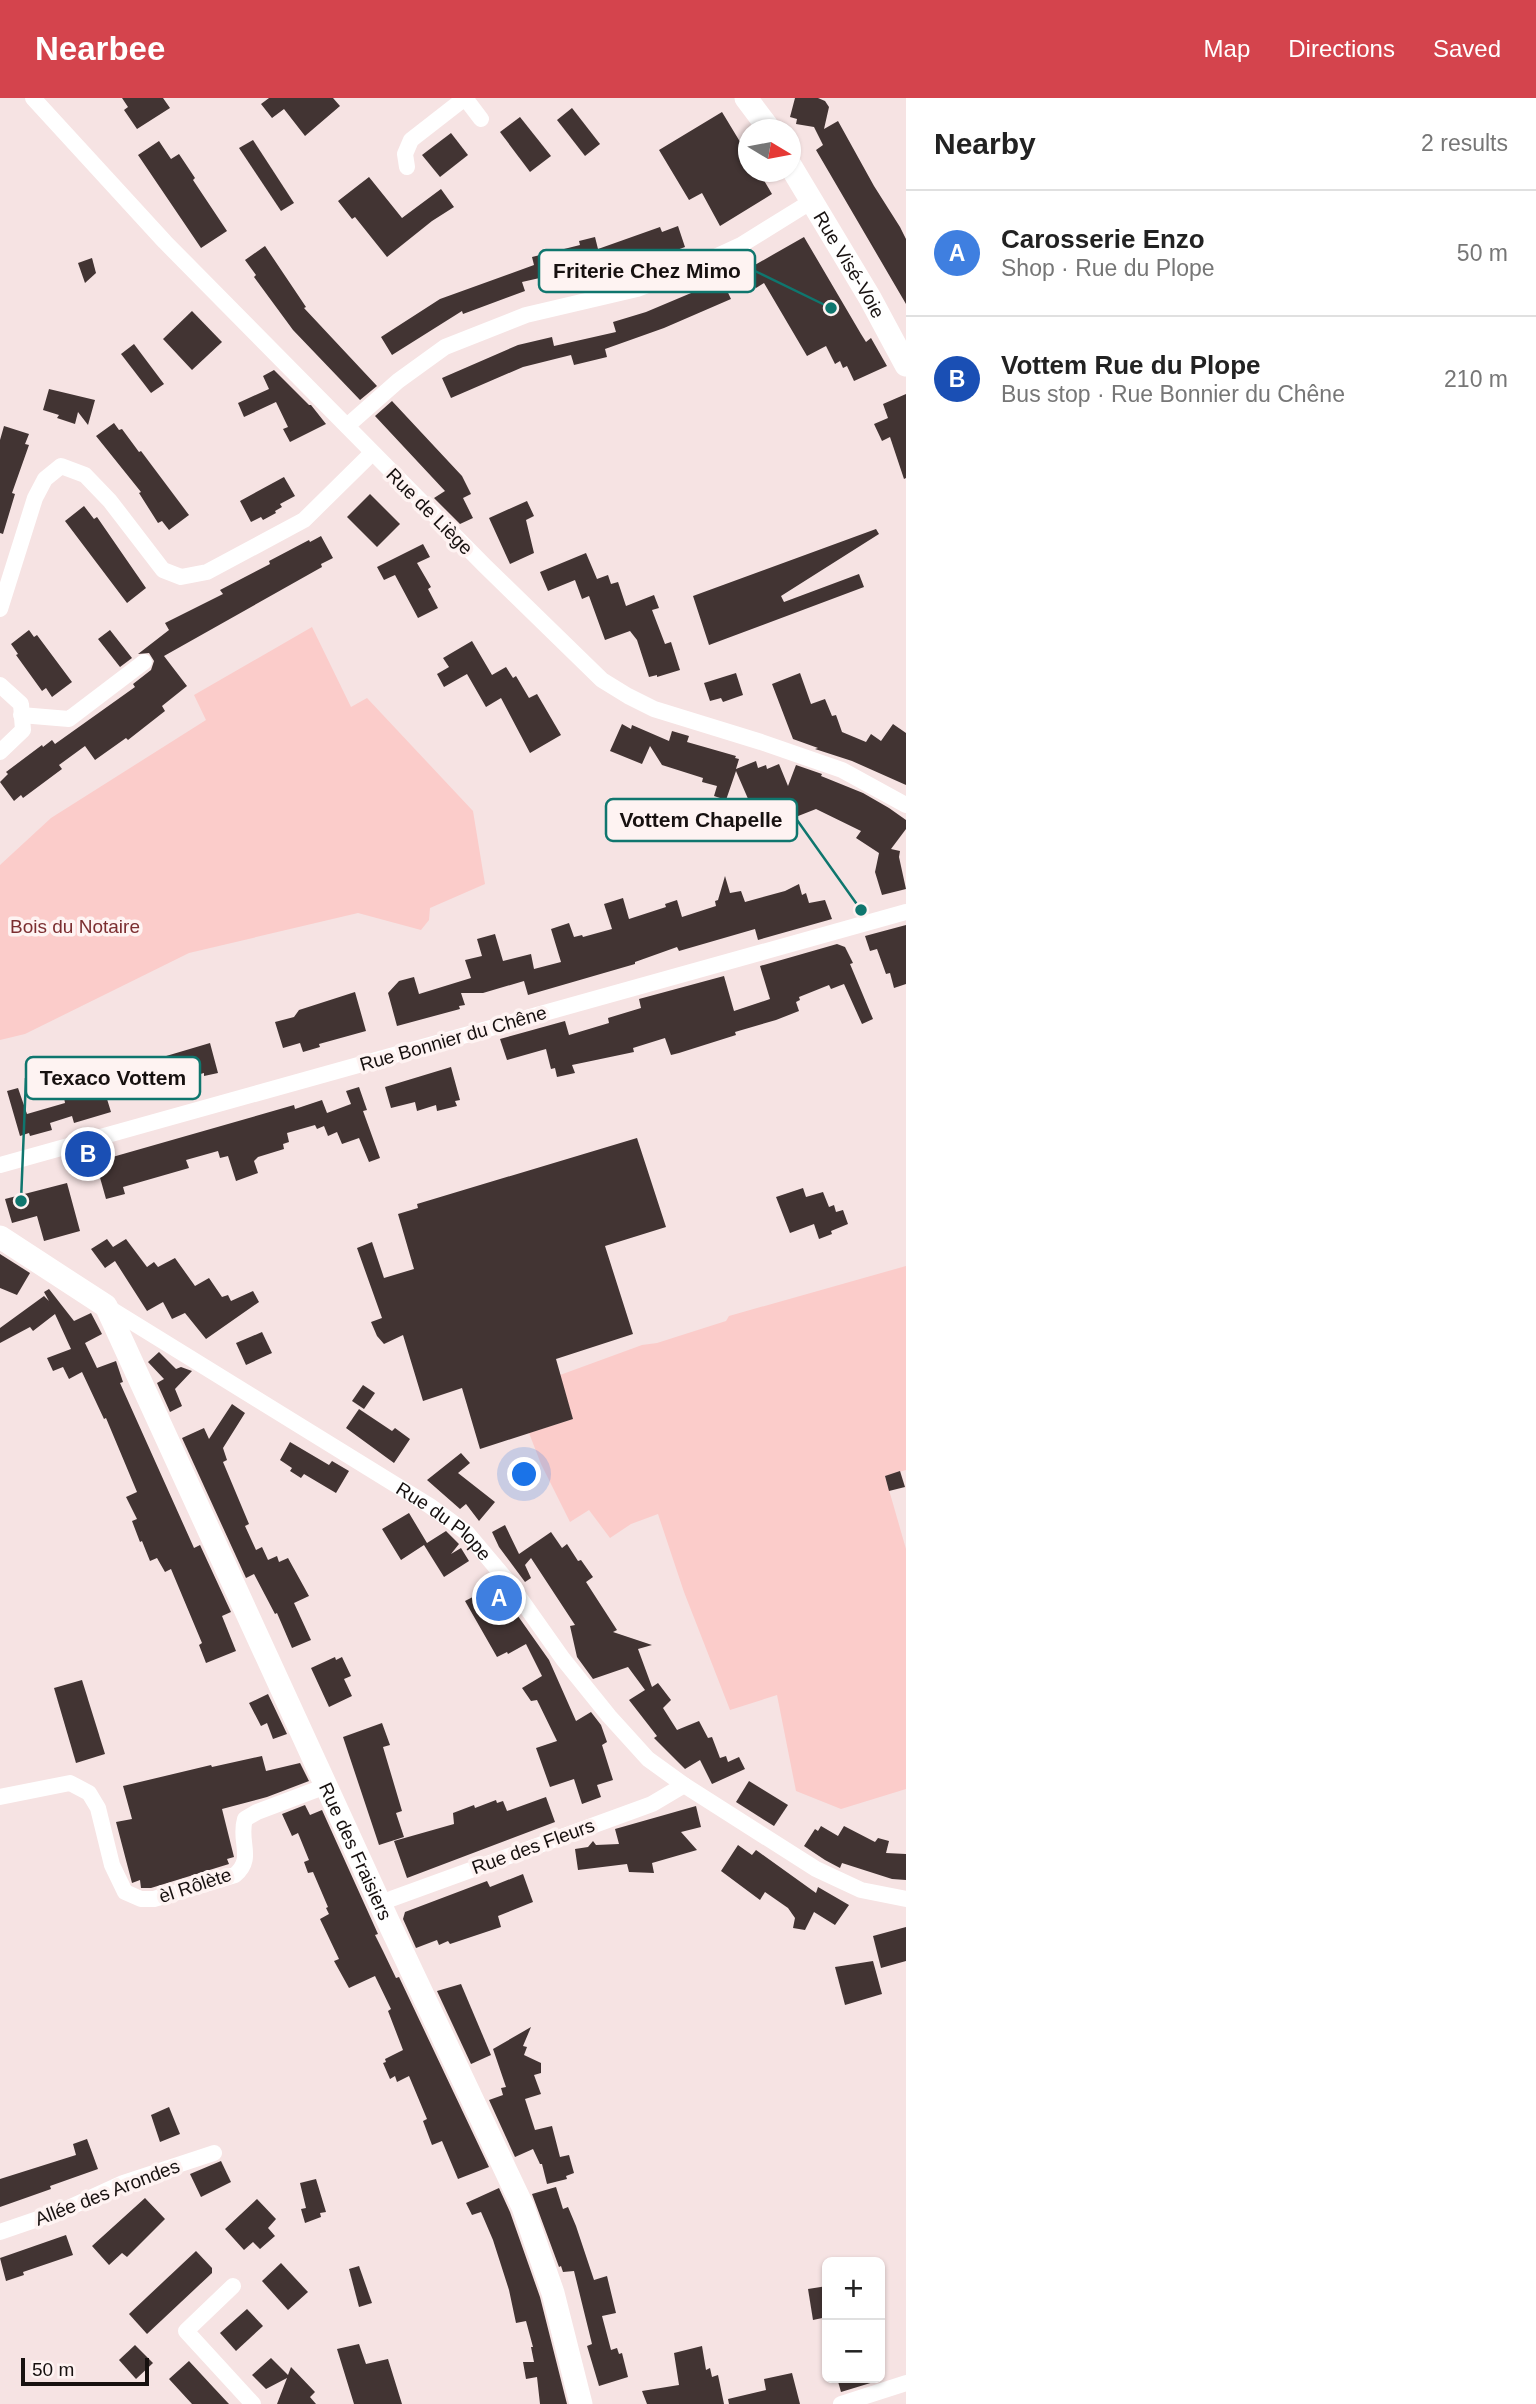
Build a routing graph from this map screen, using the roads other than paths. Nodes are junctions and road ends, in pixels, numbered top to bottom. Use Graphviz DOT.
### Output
graph roads {
  1 [pos="33,98"];
  2 [pos="746,98"];
  3 [pos="481,119"];
  4 [pos="761,119"];
  5 [pos="407,167"];
  6 [pos="800,182"];
  7 [pos="812,201"];
  8 [pos="906,365"];
  9 [pos="347,426"];
  10 [pos="372,453"];
  11 [pos="0,609"];
  12 [pos="144,662"];
  13 [pos="0,685"];
  14 [pos="22,715"];
  15 [pos="0,752"];
  16 [pos="906,805"];
  17 [pos="906,912"];
  18 [pos="0,1165"];
  19 [pos="2,1241"];
  20 [pos="106,1306"];
  21 [pos="684,1785"];
  22 [pos="326,1786"];
  23 [pos="0,1797"];
  24 [pos="906,1899"];
  25 [pos="380,1903"];
  26 [pos="214,2153"];
  27 [pos="0,2232"];
  28 [pos="233,2286"];
  29 [pos="906,2383"];
  30 [pos="253,2404"];
  31 [pos="581,2404"];
  32 [pos="841,2404"];
  1 -- 9 [label="street, Rue de Liège"];
  2 -- 4 [label="street"];
  3 -- 5 [label="street"];
  6 -- 7 [label="street, Rue Visé-Voie"];
  7 -- 8 [label="street, Rue Visé-Voie"];
  7 -- 9 [label="street"];
  9 -- 10 [label="street, Rue de Liège"];
  10 -- 11 [label="street"];
  10 -- 16 [label="street, Rue de Liège"];
  12 -- 14 [label="street"];
  13 -- 14 [label="street"];
  14 -- 15 [label="street"];
  17 -- 18 [label="street, Rue Bonnier du Chêne"];
  19 -- 20 [label="street, Rue du Plope"];
  20 -- 21 [label="street, Rue du Plope"];
  20 -- 22 [label="street, Rue des Fraisiers"];
  21 -- 24 [label="street, Rue du Plope"];
  21 -- 25 [label="street, Rue des Fleurs"];
  22 -- 23 [label="street, èl Rôlète"];
  22 -- 25 [label="street, Rue des Fraisiers"];
  25 -- 31 [label="street, Rue des Fraisiers"];
  26 -- 27 [label="street, Allée des Arondes"];
  28 -- 30 [label="street"];
  29 -- 32 [label="street"];
}
